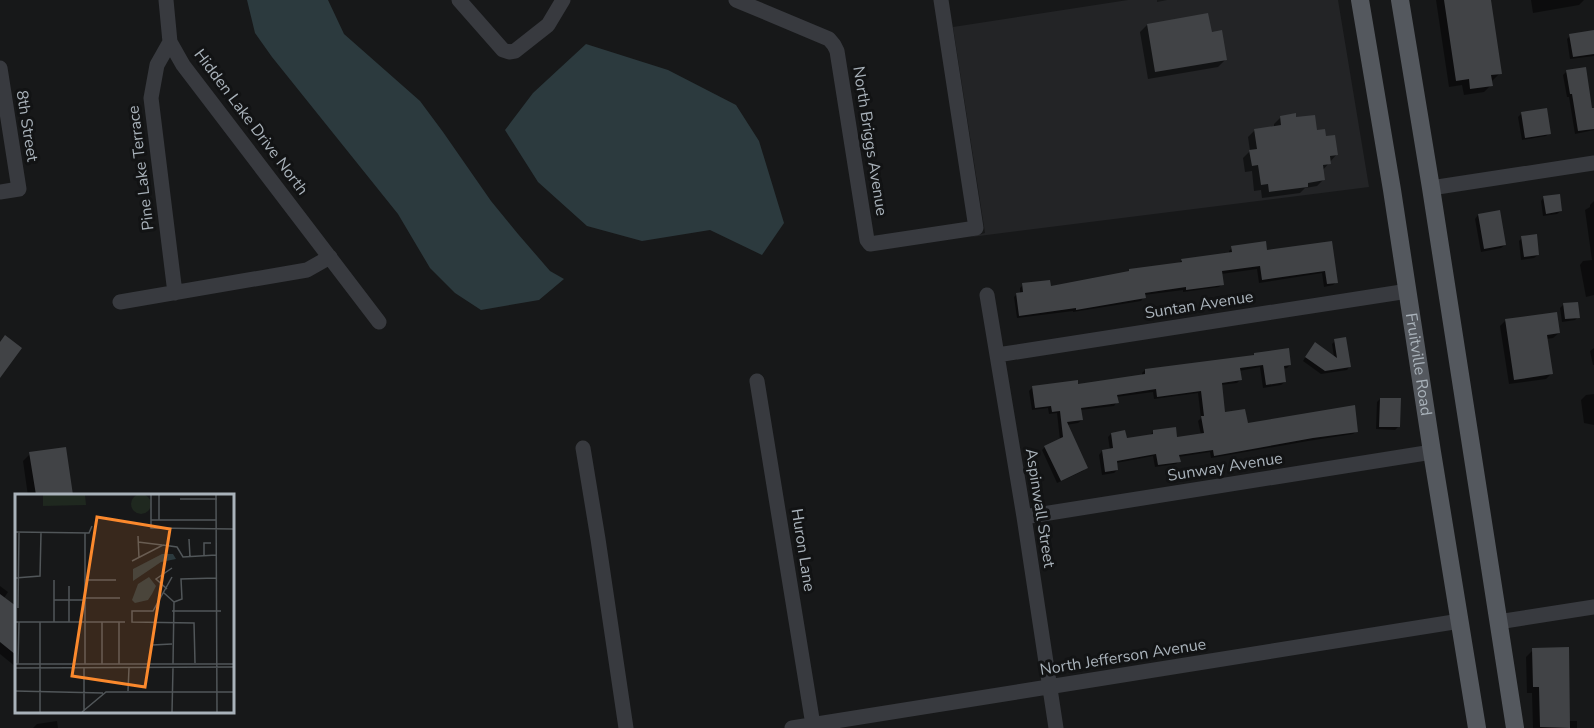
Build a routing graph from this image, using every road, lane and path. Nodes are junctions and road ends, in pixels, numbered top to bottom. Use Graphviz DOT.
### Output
graph roads {
  1 [pos="166,0"];
  2 [pos="459,0"];
  3 [pos="563,0"];
  4 [pos="736,0"];
  5 [pos="940,0"];
  6 [pos="1360,0"];
  7 [pos="1400,0"];
  8 [pos="170,42"];
  9 [pos="0,68"];
  10 [pos="1594,163"];
  11 [pos="1431,188"];
  12 [pos="0,192"];
  13 [pos="330,257"];
  14 [pos="1408,291"];
  15 [pos="175,293"];
  16 [pos="987,294"];
  17 [pos="120,302"];
  18 [pos="379,322"];
  19 [pos="997,354"];
  20 [pos="757,381"];
  21 [pos="583,448"];
  22 [pos="1432,452"];
  23 [pos="1024,517"];
  24 [pos="1594,607"];
  25 [pos="1460,621"];
  26 [pos="1498,622"];
  27 [pos="1049,687"];
  28 [pos="813,725"];
  29 [pos="832,725"];
  30 [pos="626,728"];
  31 [pos="792,728"];
  32 [pos="1056,728"];
  33 [pos="1477,728"];
  34 [pos="1515,728"];
  1 -- 8 [label="street, Hidden Lake Drive North"];
  2 -- 3 [label="street"];
  4 -- 5 [label="street, North Briggs Avenue"];
  6 -- 14 [label="main road, Fruitville Road"];
  7 -- 11 [label="main road"];
  8 -- 13 [label="street, Hidden Lake Drive North"];
  8 -- 15 [label="street, Pine Lake Terrace"];
  9 -- 12 [label="street, 8th Street"];
  10 -- 11 [label="street"];
  11 -- 26 [label="main road"];
  13 -- 15 [label="street"];
  13 -- 18 [label="street, Hidden Lake Drive North"];
  14 -- 19 [label="street, Suntan Avenue"];
  14 -- 22 [label="main road, Fruitville Road"];
  15 -- 17 [label="street"];
  16 -- 19 [label="street, Aspinwall Street"];
  19 -- 23 [label="street, Aspinwall Street"];
  20 -- 28 [label="street, Huron Lane"];
  21 -- 30 [label="street"];
  22 -- 23 [label="street, Sunway Avenue"];
  22 -- 25 [label="main road, Fruitville Road"];
  23 -- 27 [label="street, Aspinwall Street"];
  24 -- 26 [label="street"];
  25 -- 27 [label="street, North Jefferson Avenue"];
  25 -- 33 [label="main road, Fruitville Road"];
  26 -- 34 [label="main road"];
  27 -- 29 [label="street, North Jefferson Avenue"];
  27 -- 32 [label="street, Aspinwall Street"];
  28 -- 29 [label="street, North Jefferson Avenue"];
  28 -- 31 [label="street, North Jefferson Avenue"];
}
